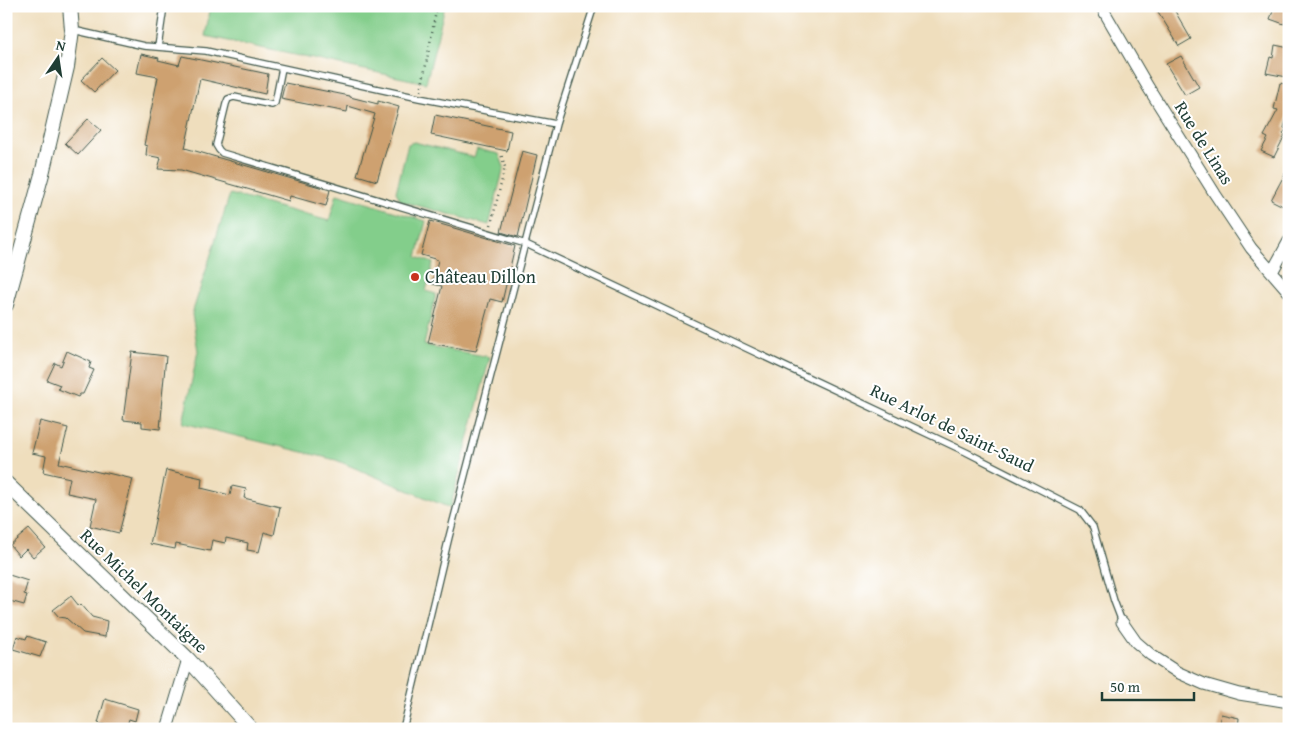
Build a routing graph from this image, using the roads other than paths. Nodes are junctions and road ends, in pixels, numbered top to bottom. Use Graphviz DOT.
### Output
graph roads {
  1 [pos="70,6"];
  2 [pos="164,6"];
  3 [pos="594,6"];
  4 [pos="1101,6"];
  5 [pos="72,30"];
  6 [pos="158,47"];
  7 [pos="282,68"];
  8 [pos="556,124"];
  9 [pos="1289,240"];
  10 [pos="526,244"];
  11 [pos="1272,272"];
  12 [pos="1289,292"];
  13 [pos="6,305"];
  14 [pos="6,483"];
  15 [pos="1122,622"];
  16 [pos="188,659"];
  17 [pos="1289,702"];
  18 [pos="167,729"];
  19 [pos="251,729"];
  20 [pos="403,729"];
  1 -- 5 [label="street"];
  2 -- 6 [label="lane"];
  3 -- 8 [label="lane"];
  4 -- 11 [label="street, Rue de Linas"];
  5 -- 6 [label="lane"];
  5 -- 13 [label="street"];
  6 -- 7 [label="lane"];
  7 -- 8 [label="lane"];
  7 -- 10 [label="lane, Rue Arlot de Saint-Saud"];
  8 -- 10 [label="lane"];
  9 -- 11 [label="street"];
  10 -- 15 [label="lane, Rue Arlot de Saint-Saud"];
  10 -- 20 [label="lane"];
  11 -- 12 [label="street, Rue de Linas"];
  14 -- 16 [label="street, Rue Michel Montaigne"];
  15 -- 17 [label="street, Rue Arlot de Saint-Saud"];
  16 -- 18 [label="street"];
  16 -- 19 [label="street, Rue Michel Montaigne"];
}
